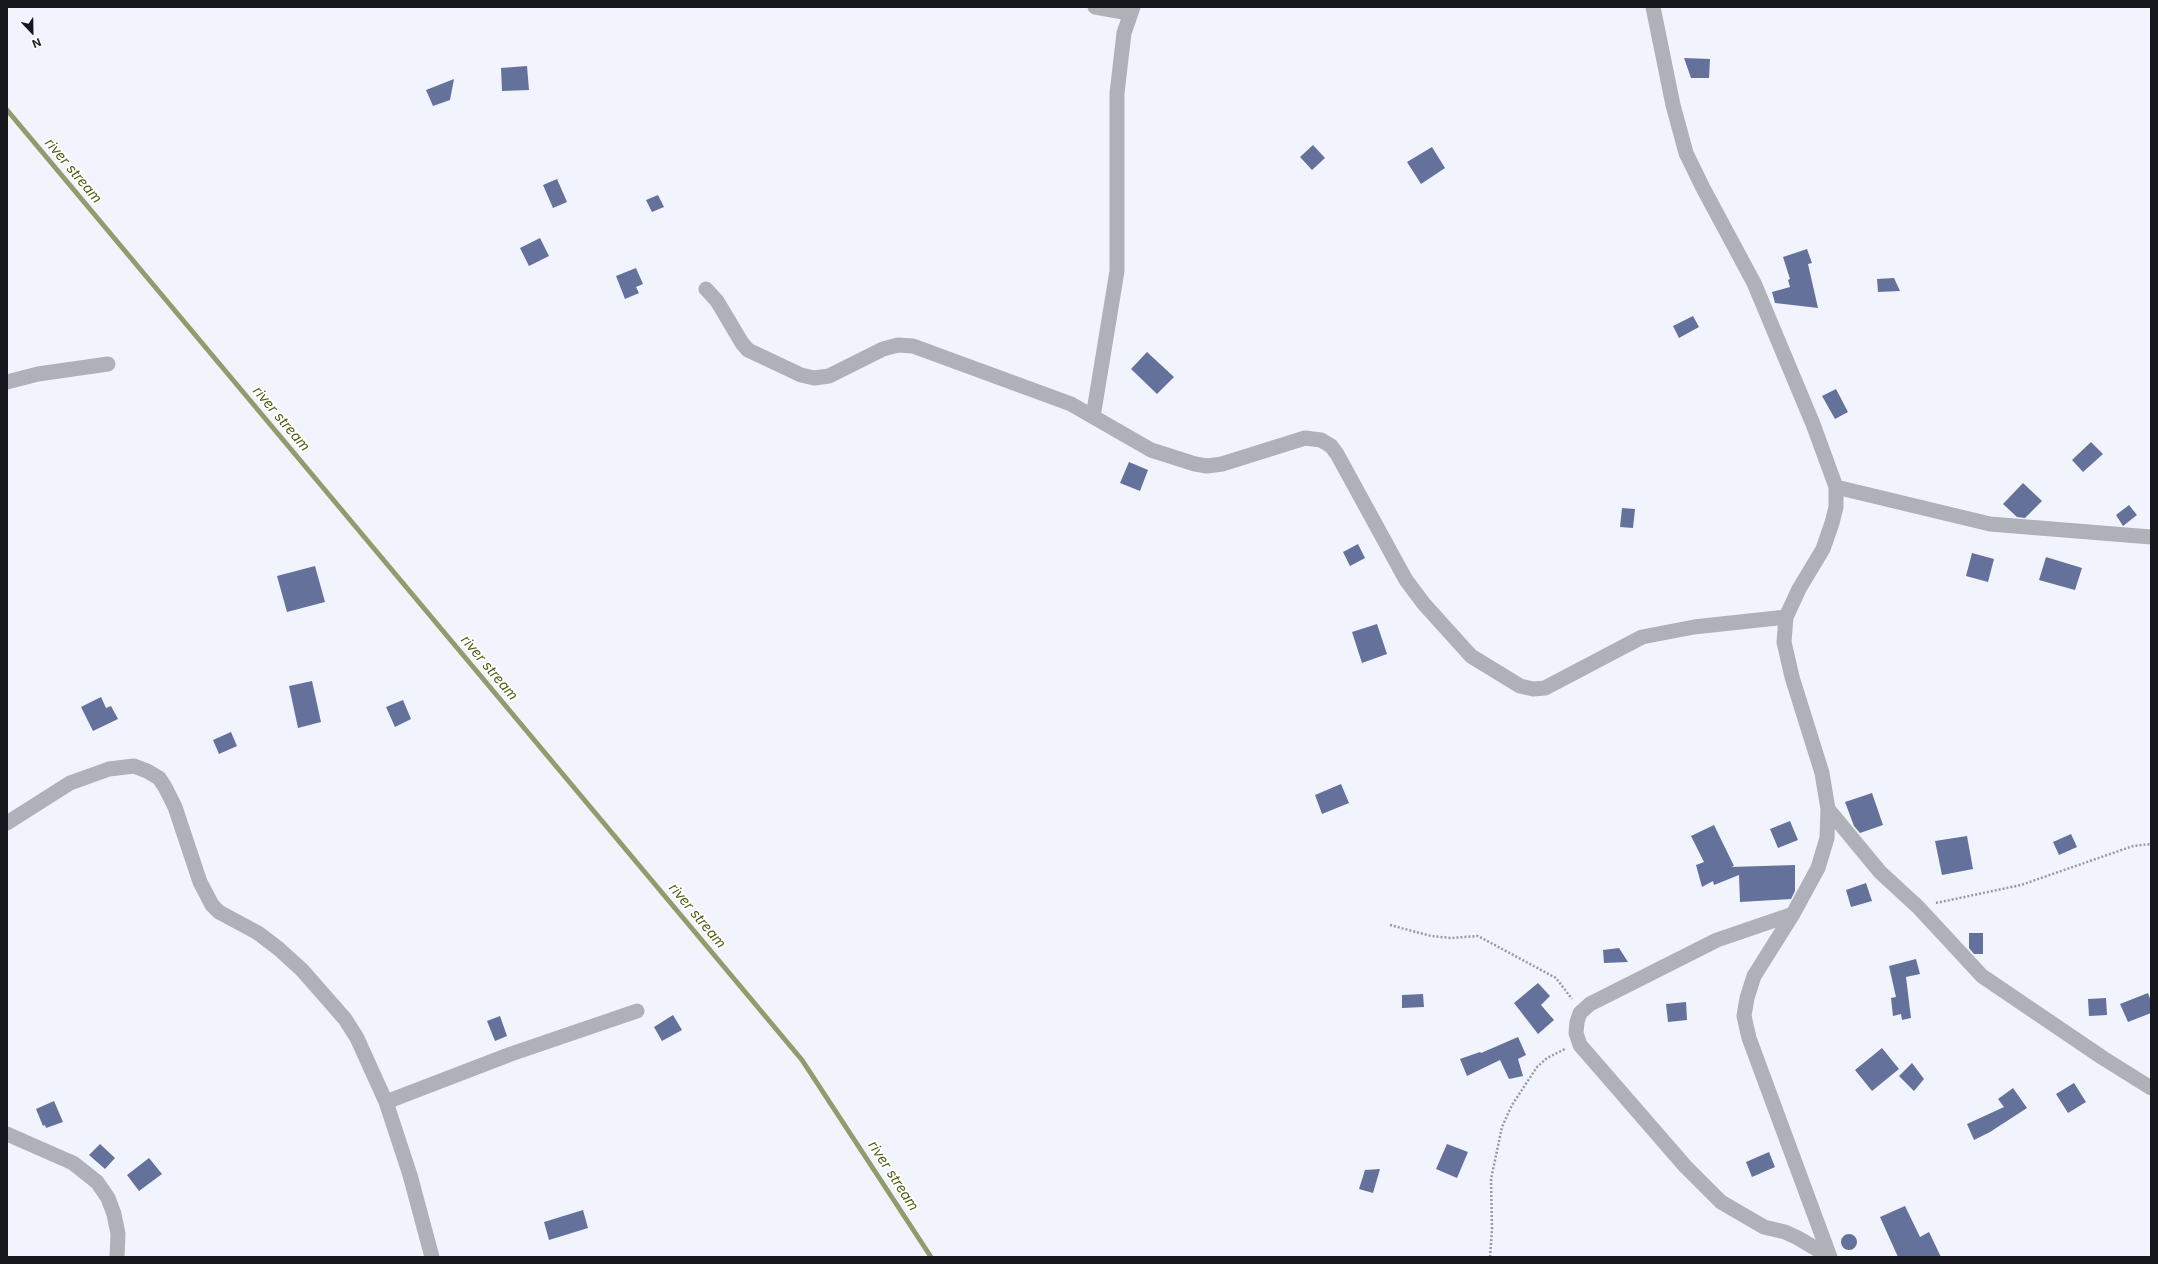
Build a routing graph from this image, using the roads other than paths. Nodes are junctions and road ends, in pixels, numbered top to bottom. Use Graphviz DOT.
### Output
graph roads {
  1 [pos="1095,7"];
  2 [pos="1653,7"];
  3 [pos="1131,10"];
  4 [pos="706,288"];
  5 [pos="108,364"];
  6 [pos="7,382"];
  7 [pos="1093,417"];
  8 [pos="1836,487"];
  9 [pos="2151,537"];
  10 [pos="1786,617"];
  11 [pos="1828,810"];
  12 [pos="7,823"];
  13 [pos="1793,914"];
  14 [pos="636,1011"];
  15 [pos="2151,1088"];
  16 [pos="386,1102"];
  17 [pos="7,1134"];
  18 [pos="117,1257"];
  19 [pos="432,1257"];
  20 [pos="1830,1257"];
  1 -- 3 [label="street"];
  2 -- 8 [label="street"];
  3 -- 7 [label="street"];
  4 -- 7 [label="street"];
  5 -- 6 [label="street"];
  7 -- 10 [label="street"];
  8 -- 9 [label="street"];
  8 -- 10 [label="street"];
  10 -- 11 [label="street"];
  11 -- 13 [label="street"];
  11 -- 15 [label="street"];
  12 -- 16 [label="street"];
  13 -- 20 [label="street"];
  13 -- 20 [label="street"];
  14 -- 16 [label="street"];
  16 -- 19 [label="street"];
  17 -- 18 [label="street"];
}
